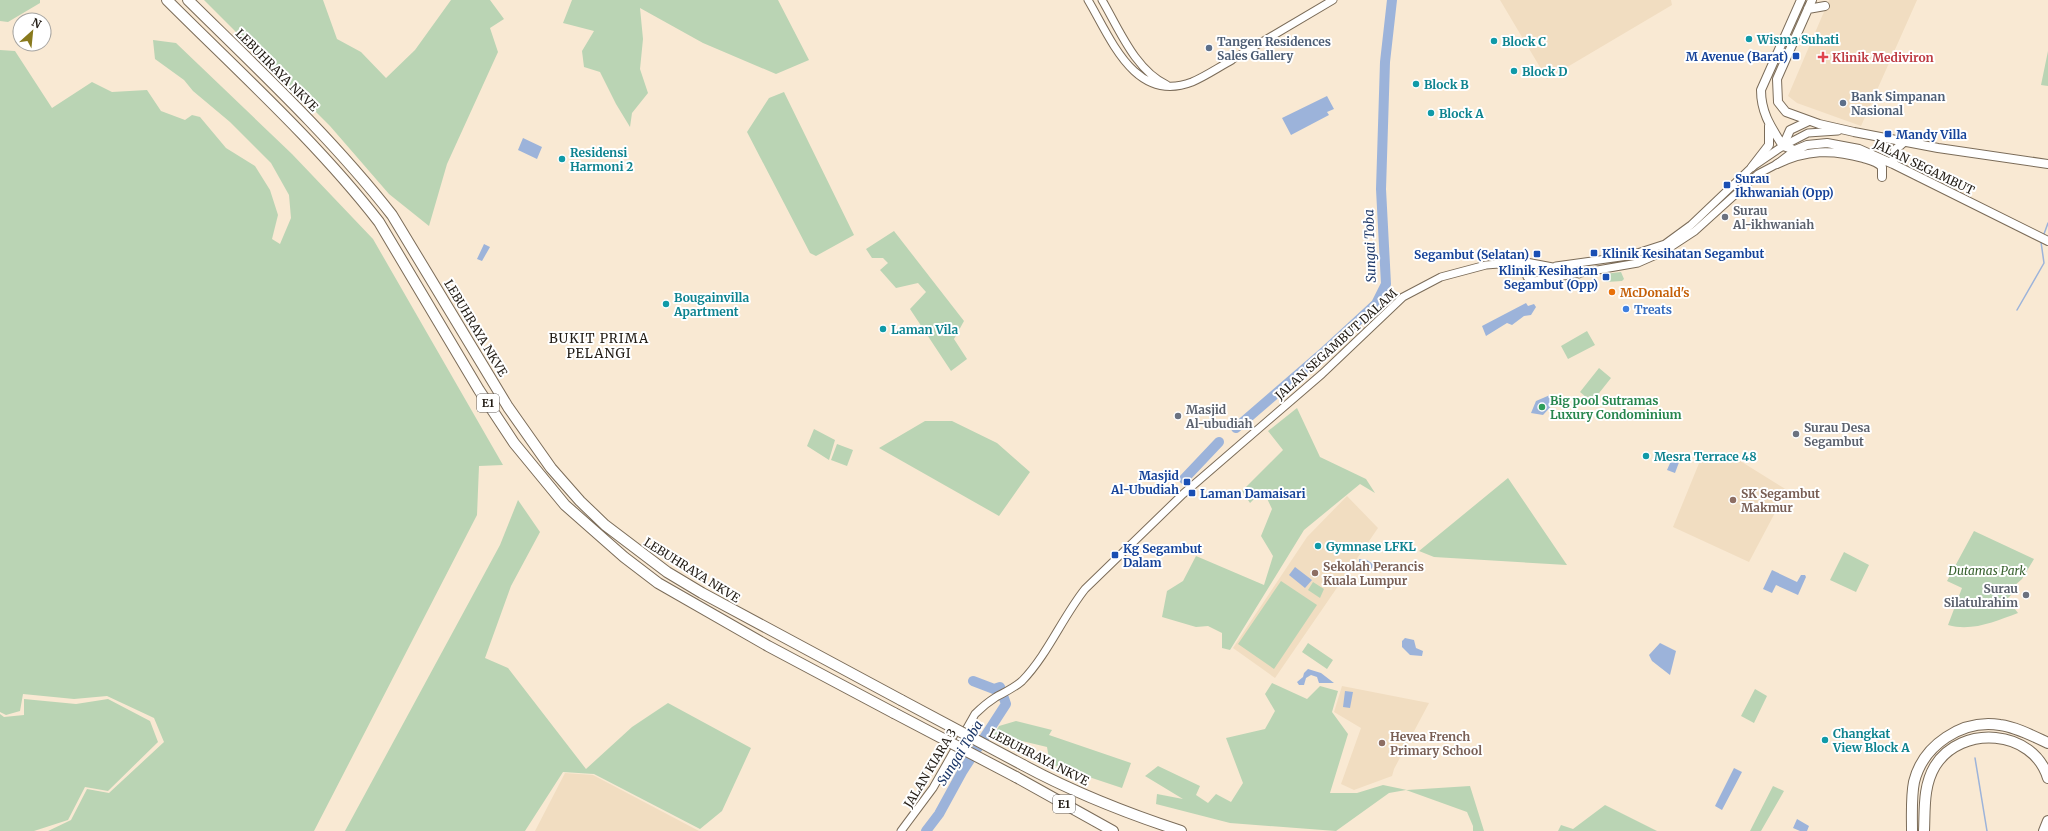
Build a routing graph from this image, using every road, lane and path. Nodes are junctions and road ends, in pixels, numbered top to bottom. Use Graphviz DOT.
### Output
graph roads {
  1 [pos="167,0"];
  2 [pos="188,0"];
  3 [pos="1088,0"];
  4 [pos="1102,0"];
  5 [pos="1333,0"];
  6 [pos="1801,0"];
  7 [pos="1805,0"];
  8 [pos="1812,0"];
  9 [pos="1820,0"];
  10 [pos="1808,9"];
  11 [pos="1789,28"];
  12 [pos="1141,63"];
  13 [pos="1130,67"];
  14 [pos="1169,86"];
  15 [pos="1809,121"];
  16 [pos="1768,124"];
  17 [pos="1854,132"];
  18 [pos="1905,141"];
  19 [pos="1783,146"];
  20 [pos="1795,150"];
  21 [pos="1777,164"];
  22 [pos="1893,164"];
  23 [pos="2048,164"];
  24 [pos="1752,167"];
  25 [pos="1882,177"];
  26 [pos="2048,241"];
  27 [pos="1524,262"];
  28 [pos="1551,267"];
  29 [pos="1579,274"];
  30 [pos="975,714"];
  31 [pos="2048,743"];
  32 [pos="2048,778"];
  33 [pos="2048,821"];
  34 [pos="1912,827"];
  35 [pos="902,831"];
  36 [pos="1112,831"];
  37 [pos="1181,831"];
  38 [pos="1924,831"];
  39 [pos="2044,831"];
  1 -- 36 [label="highway, E1, bridge"];
  2 -- 37 [label="highway, LEBUHRAYA NKVE / E1, bridge"];
  3 -- 13 [label="street"];
  4 -- 12 [label="street"];
  5 -- 14 [label="street"];
  6 -- 11 [label="main road"];
  7 -- 11 [label="main road"];
  8 -- 10 [label="main road, JALAN SEGAMBUT"];
  9 -- 10 [label="main road"];
  10 -- 15 [label="main road, JALAN SEGAMBUT"];
  11 -- 16 [label="main road"];
  12 -- 13 [label="street"];
  12 -- 14 [label="street"];
  13 -- 14 [label="street"];
  15 -- 17 [label="main road, JALAN SEGAMBUT"];
  15 -- 19 [label="main road"];
  16 -- 19 [label="main road"];
  16 -- 24 [label="main road"];
  17 -- 18 [label="main road, JALAN SEGAMBUT"];
  17 -- 19 [label="street"];
  18 -- 22 [label="main road"];
  18 -- 23 [label="main road, JALAN SEGAMBUT"];
  19 -- 20 [label="main road"];
  19 -- 24 [label="street"];
  20 -- 21 [label="street, JALAN SEGAMBUT DALAM"];
  20 -- 22 [label="main road, JALAN SEGAMBUT"];
  21 -- 25 [label="main road"];
  21 -- 29 [label="street, JALAN SEGAMBUT DALAM"];
  22 -- 26 [label="main road, JALAN SEGAMBUT"];
  24 -- 28 [label="street"];
  27 -- 28 [label="street, JALAN SEGAMBUT DALAM"];
  27 -- 29 [label="street"];
  27 -- 30 [label="street, JALAN SEGAMBUT DALAM"];
  28 -- 29 [label="street, JALAN SEGAMBUT DALAM"];
  30 -- 35 [label="street, JALAN KIARA 3"];
  31 -- 34 [label="highway"];
  32 -- 38 [label="highway"];
  33 -- 39 [label="highway"];
}
